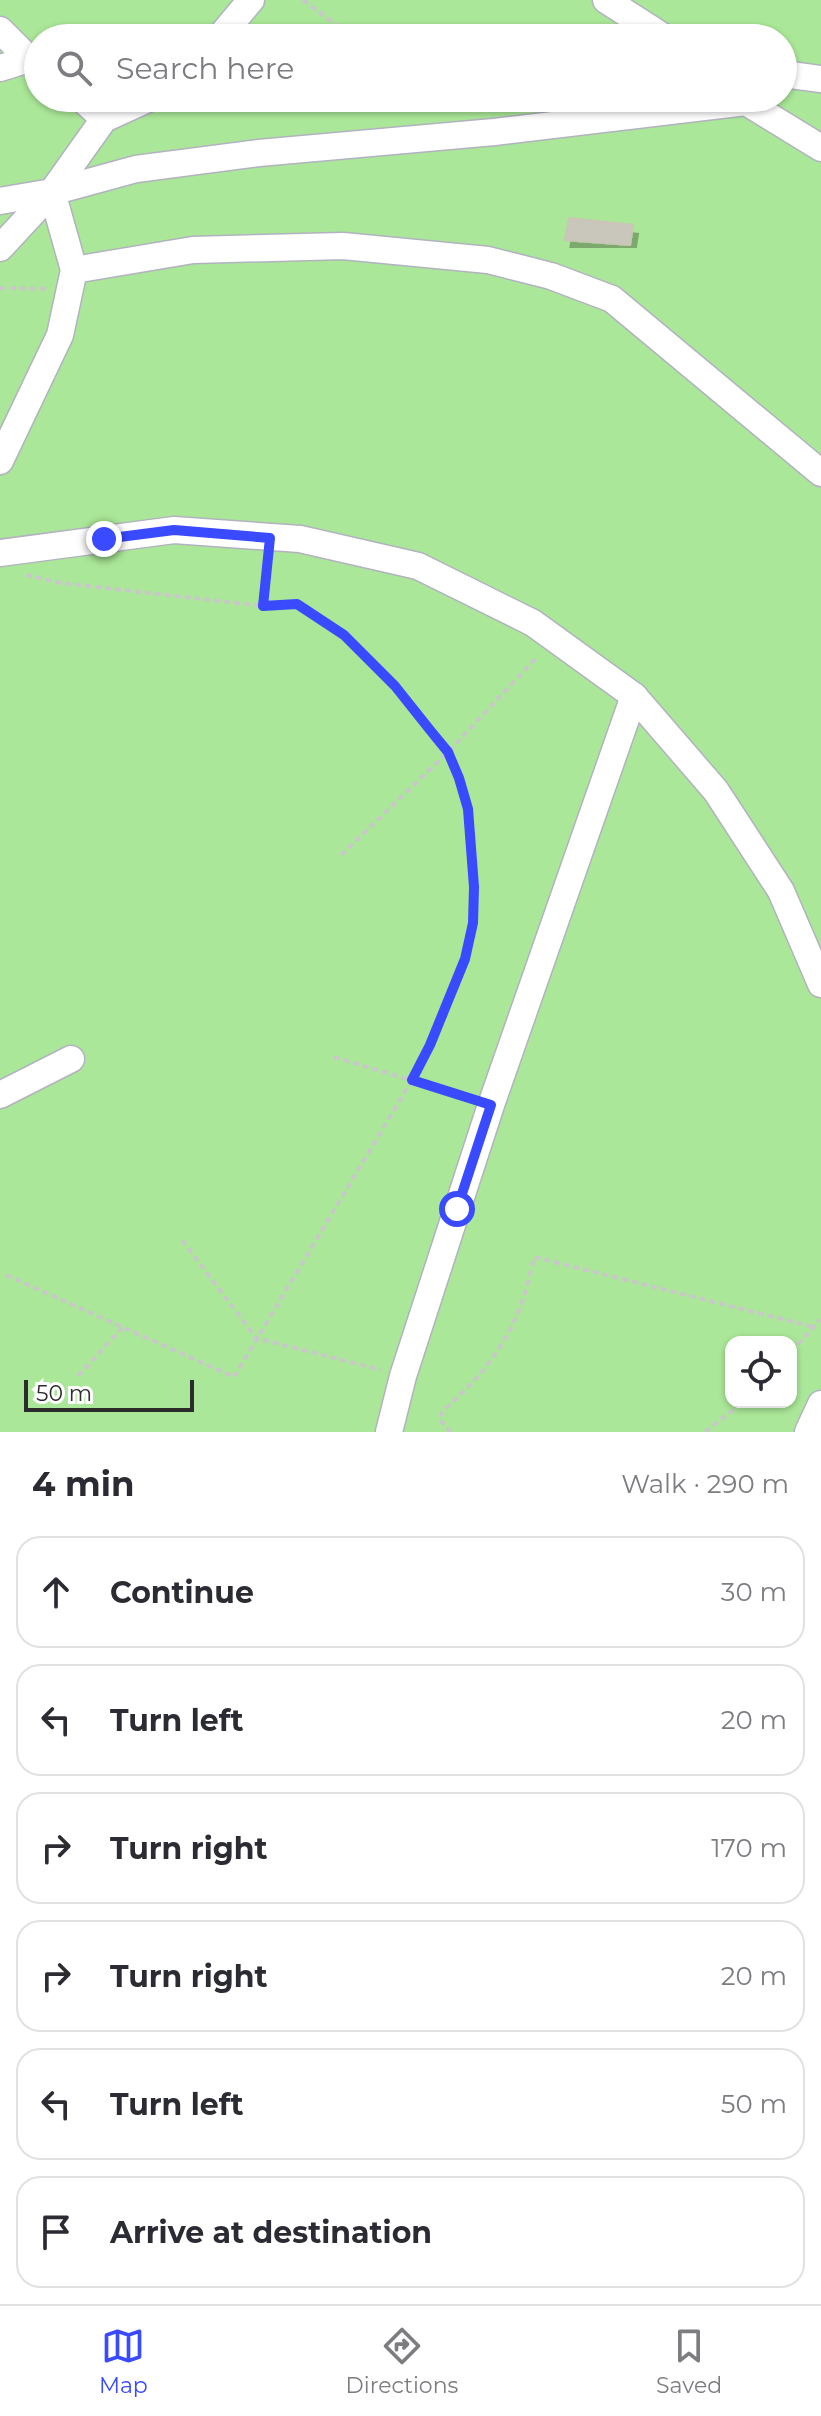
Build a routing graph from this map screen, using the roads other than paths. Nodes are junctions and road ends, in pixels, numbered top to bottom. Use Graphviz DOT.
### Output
graph roads {
  1 [pos="251,0"];
  2 [pos="606,0"];
  3 [pos="231,24"];
  4 [pos="643,24"];
  5 [pos="0,30"];
  6 [pos="24,52"];
  7 [pos="24,63"];
  8 [pos="0,68"];
  9 [pos="797,76"];
  10 [pos="821,79"];
  11 [pos="96,112"];
  12 [pos="119,112"];
  13 [pos="651,112"];
  14 [pos="764,112"];
  15 [pos="104,119"];
  16 [pos="821,148"];
  17 [pos="52,192"];
  18 [pos="0,201"];
  19 [pos="0,248"];
  20 [pos="72,280"];
  21 [pos="0,461"];
  22 [pos="821,473"];
  23 [pos="0,553"];
  24 [pos="634,696"];
  25 [pos="821,984"];
  26 [pos="71,1059"];
  27 [pos="0,1095"];
  28 [pos="821,1404"];
  29 [pos="389,1432"];
  30 [pos="808,1432"];
  1 -- 3 [label="lane"];
  2 -- 4 [label="lane"];
  5 -- 6 [label="lane"];
  7 -- 8 [label="lane"];
  9 -- 10 [label="lane"];
  11 -- 15 [label="lane"];
  12 -- 15 [label="lane"];
  13 -- 17 [label="lane"];
  14 -- 16 [label="lane"];
  15 -- 17 [label="lane"];
  17 -- 18 [label="lane"];
  17 -- 19 [label="lane"];
  17 -- 20 [label="lane"];
  20 -- 21 [label="lane"];
  20 -- 22 [label="lane"];
  23 -- 24 [label="lane"];
  24 -- 25 [label="lane"];
  24 -- 29 [label="lane"];
  26 -- 27 [label="lane"];
  28 -- 30 [label="lane"];
}
